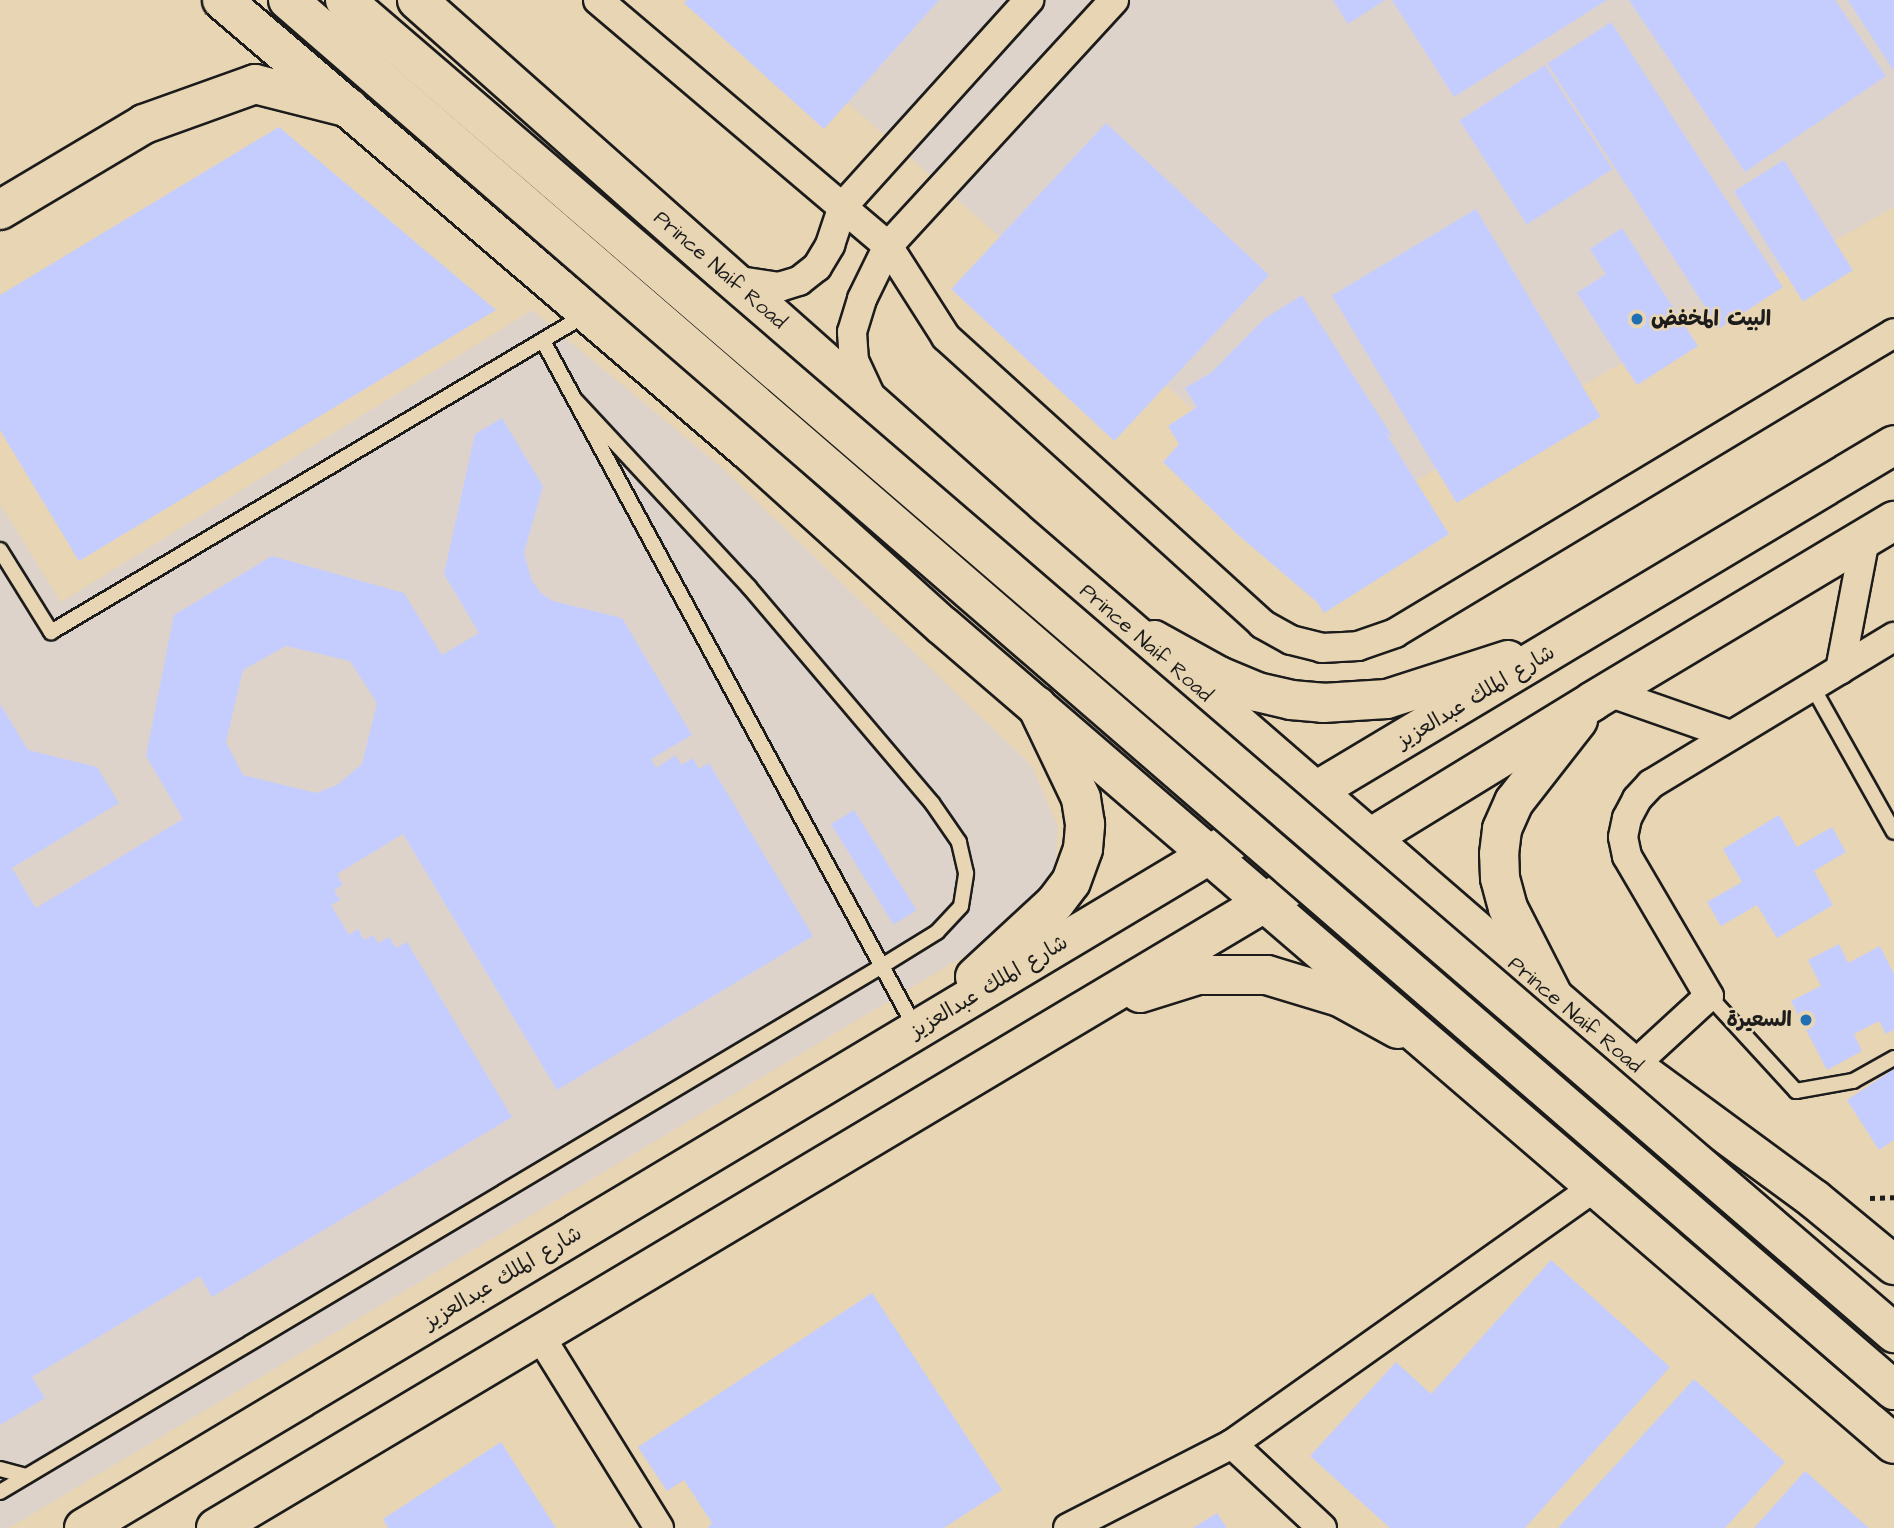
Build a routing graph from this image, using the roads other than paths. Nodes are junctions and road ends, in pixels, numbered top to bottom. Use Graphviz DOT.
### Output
graph roads {
  1 [pos="222,0"];
  2 [pos="288,0"];
  3 [pos="345,0"];
  4 [pos="417,0"];
  5 [pos="598,0"];
  6 [pos="1029,0"];
  7 [pos="1114,0"];
  8 [pos="349,108"];
  9 [pos="843,206"];
  10 [pos="0,210"];
  11 [pos="888,246"];
  12 [pos="727,278"];
  13 [pos="588,313"];
  14 [pos="1894,333"];
  15 [pos="543,341"];
  16 [pos="576,401"];
  17 [pos="874,403"];
  18 [pos="1894,445"];
  19 [pos="1013,529"];
  20 [pos="1879,530"];
  21 [pos="0,550"];
  22 [pos="1126,625"];
  23 [pos="943,626"];
  24 [pos="1894,637"];
  25 [pos="1570,640"];
  26 [pos="1840,670"];
  27 [pos="1812,686"];
  28 [pos="1601,696"];
  29 [pos="1037,706"];
  30 [pos="1731,735"];
  31 [pos="1318,793"];
  32 [pos="1894,832"];
  33 [pos="1370,839"];
  34 [pos="1210,856"];
  35 [pos="1264,902"];
  36 [pos="882,966"];
  37 [pos="1553,996"];
  38 [pos="1709,996"];
  39 [pos="1081,1012"];
  40 [pos="917,1030"];
  41 [pos="1436,1051"];
  42 [pos="1894,1058"];
  43 [pos="1633,1066"];
  44 [pos="1594,1188"];
  45 [pos="1894,1265"];
  46 [pos="1894,1333"];
  47 [pos="540,1336"];
  48 [pos="1894,1390"];
  49 [pos="1232,1444"];
  50 [pos="1894,1444"];
  51 [pos="0,1469"];
  52 [pos="26,1476"];
  53 [pos="0,1492"];
  54 [pos="84,1528"];
  55 [pos="216,1528"];
  56 [pos="659,1528"];
  57 [pos="1068,1528"];
  58 [pos="1322,1528"];
  1 -- 8 [label="main road"];
  2 -- 48 [label="main road, bridge"];
  3 -- 46 [label="main road, bridge"];
  4 -- 12 [label="main road, Prince Naif Road"];
  5 -- 9 [label="street"];
  6 -- 9 [label="street"];
  7 -- 11 [label="street"];
  8 -- 10 [label="main road"];
  8 -- 13 [label="main road"];
  9 -- 11 [label="street"];
  9 -- 12 [label="street"];
  11 -- 14 [label="street"];
  11 -- 17 [label="street"];
  12 -- 17 [label="main road, Prince Naif Road"];
  13 -- 15 [label="lane"];
  13 -- 23 [label="main road"];
  15 -- 16 [label="lane"];
  15 -- 21 [label="lane"];
  16 -- 36 [label="lane"];
  16 -- 36 [label="lane"];
  17 -- 19 [label="main road, Prince Naif Road"];
  18 -- 25 [label="main road, شارع الملك عبدالعزيز"];
  19 -- 22 [label="main road, Prince Naif Road"];
  19 -- 23 [label="main road"];
  20 -- 26 [label="street"];
  20 -- 28 [label="main road"];
  22 -- 25 [label="main road"];
  22 -- 31 [label="main road, Prince Naif Road"];
  23 -- 29 [label="main road"];
  24 -- 26 [label="street"];
  25 -- 31 [label="main road, شارع الملك عبدالعزيز"];
  26 -- 27 [label="street"];
  27 -- 30 [label="street"];
  27 -- 32 [label="lane"];
  28 -- 30 [label="street"];
  28 -- 33 [label="main road"];
  28 -- 37 [label="main road"];
  29 -- 34 [label="main road"];
  29 -- 40 [label="main road"];
  30 -- 38 [label="street"];
  31 -- 33 [label="main road, Prince Naif Road"];
  31 -- 34 [label="main road, شارع الملك عبدالعزيز"];
  33 -- 35 [label="main road"];
  33 -- 37 [label="main road, Prince Naif Road"];
  34 -- 35 [label="main road"];
  34 -- 40 [label="main road, شارع الملك عبدالعزيز"];
  35 -- 39 [label="main road"];
  35 -- 41 [label="main road"];
  36 -- 40 [label="lane"];
  36 -- 52 [label="lane"];
  37 -- 43 [label="main road, Prince Naif Road"];
  38 -- 42 [label="lane"];
  38 -- 43 [label="street"];
  39 -- 41 [label="main road"];
  39 -- 47 [label="main road"];
  40 -- 54 [label="main road, شارع الملك عبدالعزيز"];
  41 -- 44 [label="main road"];
  43 -- 45 [label="main road, Prince Naif Road"];
  44 -- 49 [label="street"];
  44 -- 50 [label="main road"];
  47 -- 55 [label="main road"];
  47 -- 56 [label="street"];
  49 -- 57 [label="street"];
  49 -- 58 [label="street"];
  51 -- 52 [label="lane"];
  52 -- 53 [label="lane"];
}
